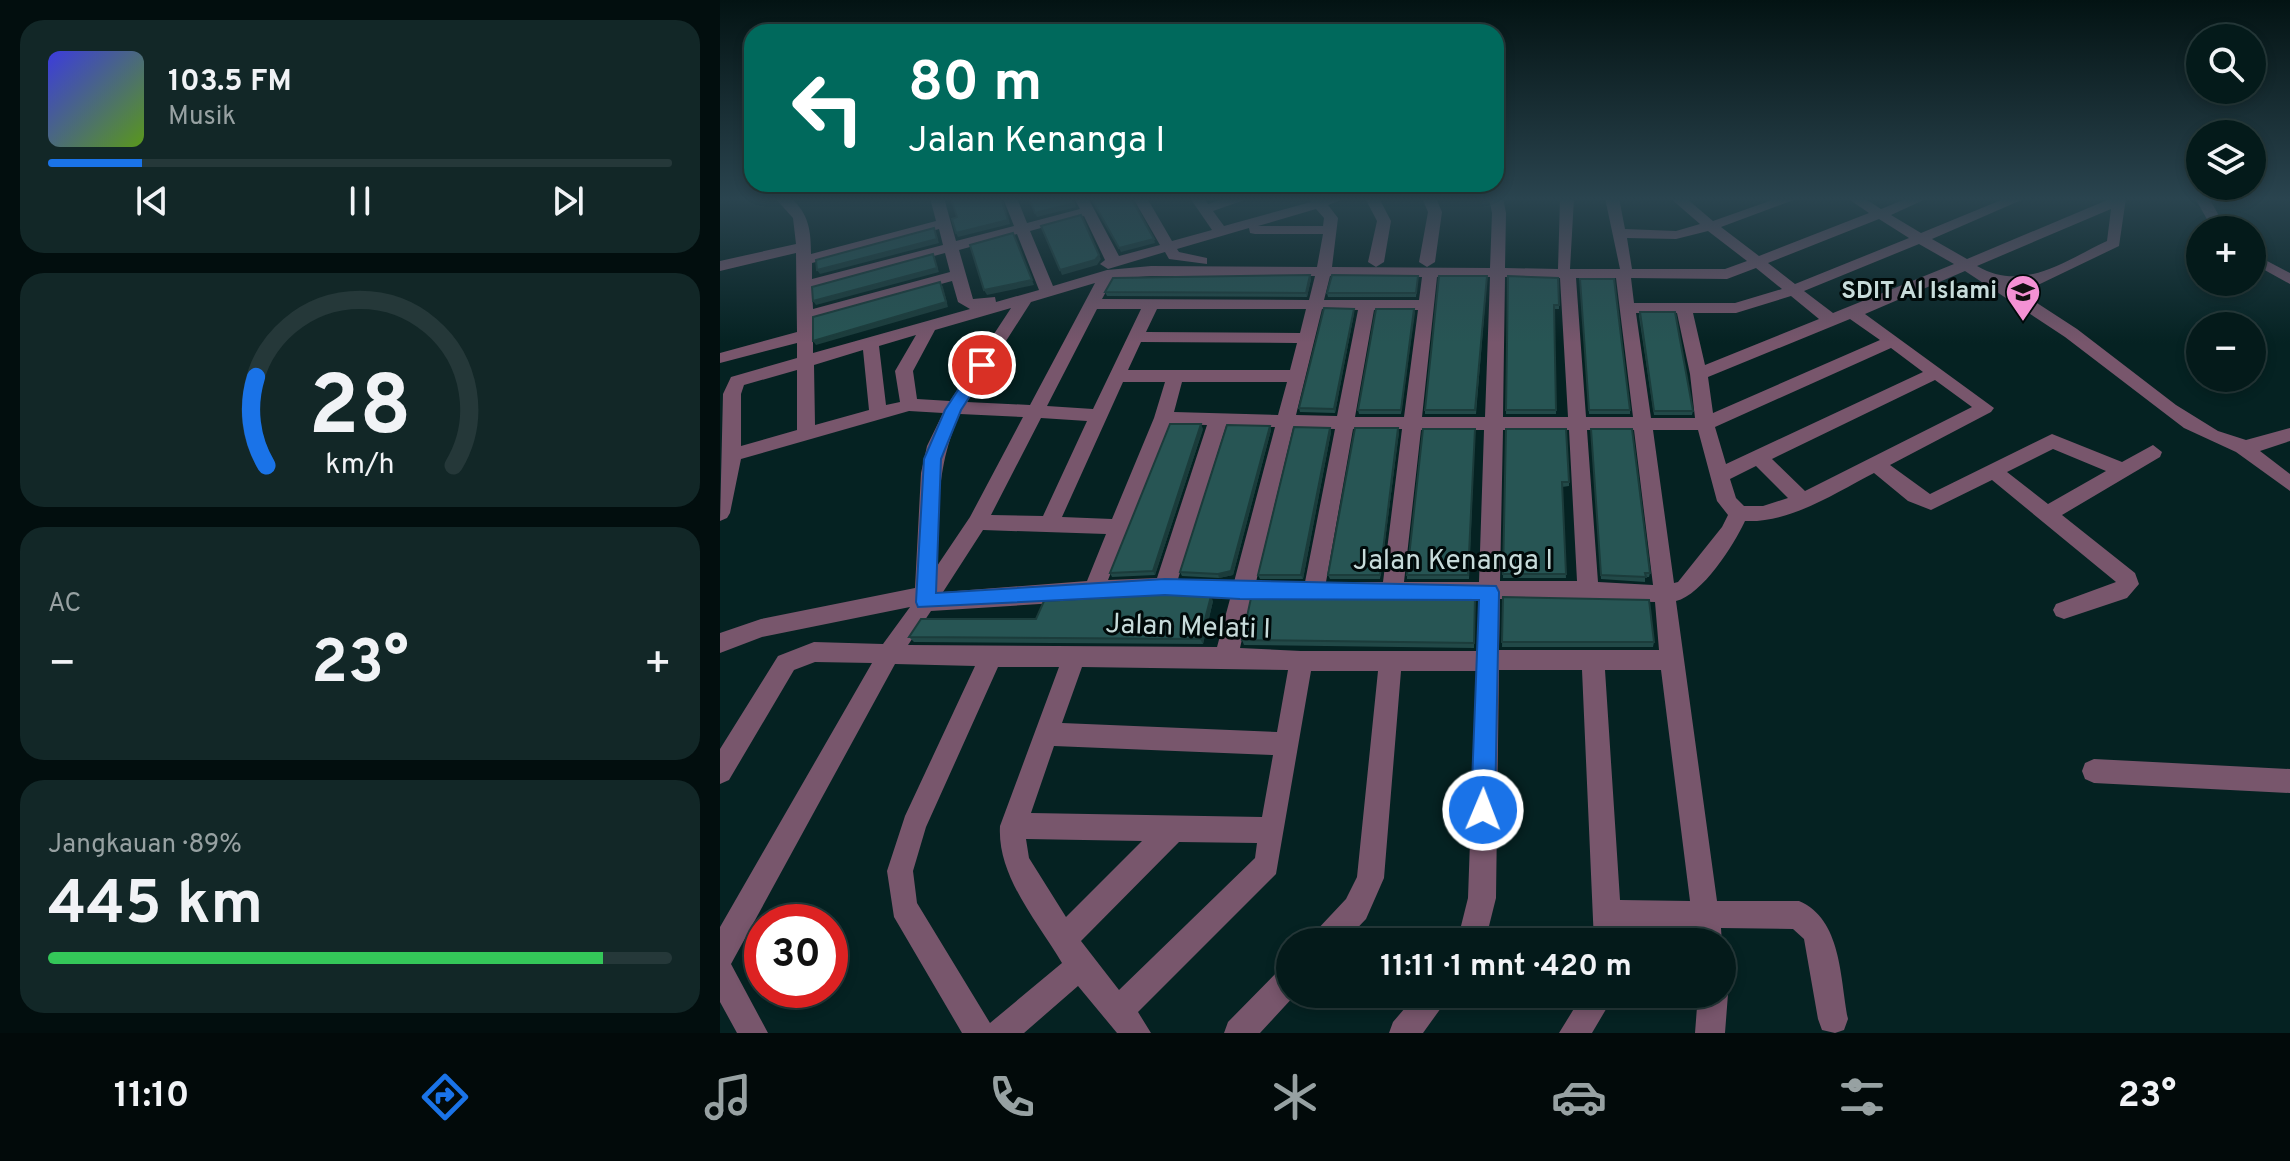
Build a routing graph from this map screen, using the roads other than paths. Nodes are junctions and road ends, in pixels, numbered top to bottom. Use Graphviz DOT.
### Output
graph roads {
  1 [pos="804,246"];
  2 [pos="837,246"];
  3 [pos="956,246"];
  4 [pos="1027,246"];
  5 [pos="1102,246"];
  6 [pos="1328,246"];
  7 [pos="1379,246"];
  8 [pos="1431,246"];
  9 [pos="1497,246"];
  10 [pos="1566,246"];
  11 [pos="1621,246"];
  12 [pos="1736,246"];
  13 [pos="1780,246"];
  14 [pos="1900,246"];
  15 [pos="1933,246"];
  16 [pos="2005,246"];
  17 [pos="2107,246"];
  18 [pos="1169,247"];
  19 [pos="949,248"];
  20 [pos="804,253"];
  21 [pos="1752,259"];
  22 [pos="1376,262"];
  23 [pos="1961,264"];
  24 [pos="2266,265"];
  25 [pos="720,266"];
  26 [pos="1324,266"];
  27 [pos="1429,267"];
  28 [pos="1498,268"];
  29 [pos="1111,269"];
  30 [pos="1624,271"];
  31 [pos="1566,272"];
  32 [pos="956,275"];
  33 [pos="2290,279"];
  34 [pos="1989,281"];
  35 [pos="804,286"];
  36 [pos="1793,290"];
  37 [pos="1039,291"];
  38 [pos="1152,303"];
  39 [pos="1094,304"];
  40 [pos="1314,305"];
  41 [pos="1367,305"];
  42 [pos="1425,305"];
  43 [pos="1628,308"];
  44 [pos="1684,308"];
  45 [pos="1852,313"];
  46 [pos="804,316"];
  47 [pos="1831,320"];
  48 [pos="930,324"];
  49 [pos="805,335"];
  50 [pos="1136,337"];
  51 [pos="1304,338"];
  52 [pos="870,341"];
  53 [pos="1893,341"];
  54 [pos="720,358"];
  55 [pos="806,359"];
  56 [pos="1937,372"];
  57 [pos="1699,374"];
  58 [pos="1117,376"];
  59 [pos="1175,376"];
  60 [pos="1295,376"];
  61 [pos="909,405"];
  62 [pos="953,410"];
  63 [pos="878,412"];
  64 [pos="1036,412"];
  65 [pos="1097,415"];
  66 [pos="1163,418"];
  67 [pos="1218,421"];
  68 [pos="1495,421"];
  69 [pos="1576,422"];
  70 [pos="1283,423"];
  71 [pos="1347,423"];
  72 [pos="1411,423"];
  73 [pos="1645,423"];
  74 [pos="1705,424"];
  75 [pos="806,432"];
  76 [pos="2290,434"];
  77 [pos="2241,446"];
  78 [pos="2153,452"];
  79 [pos="732,455"];
  80 [pos="1758,457"];
  81 [pos="1876,464"];
  82 [pos="2123,470"];
  83 [pos="1994,472"];
  84 [pos="1721,475"];
  85 [pos="2290,484"];
  86 [pos="1803,501"];
  87 [pos="720,513"];
  88 [pos="1739,513"];
  89 [pos="2046,515"];
  90 [pos="977,522"];
  91 [pos="1049,524"];
  92 [pos="1118,527"];
  93 [pos="1165,587"];
  94 [pos="1094,589"];
  95 [pos="1393,589"];
  96 [pos="1314,590"];
  97 [pos="1588,590"];
  98 [pos="1240,591"];
  99 [pos="1489,592"];
  100 [pos="1665,594"];
  101 [pos="924,598"];
  102 [pos="2064,610"];
  103 [pos="720,643"];
  104 [pos="889,654"];
  105 [pos="1075,655"];
  106 [pos="991,657"];
  107 [pos="1226,657"];
  108 [pos="1671,660"];
  109 [pos="1301,661"];
  110 [pos="1390,662"];
  111 [pos="1486,662"];
  112 [pos="1593,662"];
  113 [pos="1045,734"];
  114 [pos="1287,744"];
  115 [pos="727,749"];
  116 [pos="2094,771"];
  117 [pos="720,772"];
  118 [pos="2290,781"];
  119 [pos="1013,826"];
  120 [pos="1174,828"];
  121 [pos="1272,830"];
  122 [pos="1706,913"];
  123 [pos="1338,928"];
  124 [pos="1474,928"];
  125 [pos="1608,928"];
  126 [pos="1708,928"];
  127 [pos="1063,939"];
  128 [pos="720,955"];
  129 [pos="1080,966"];
  130 [pos="720,973"];
  131 [pos="1276,994"];
  132 [pos="1425,1008"];
  133 [pos="1591,1008"];
  134 [pos="1712,1008"];
  135 [pos="1833,1019"];
  136 [pos="1127,1022"];
  137 [pos="753,1033"];
  138 [pos="979,1033"];
  139 [pos="1001,1033"];
  140 [pos="1239,1033"];
  141 [pos="1404,1033"];
  142 [pos="1574,1033"];
  143 [pos="1710,1033"];
  1 -- 20 [label="street"];
  2 -- 20 [label="street"];
  3 -- 19 [label="street"];
  4 -- 37 [label="street"];
  5 -- 29 [label="street"];
  6 -- 26 [label="street"];
  7 -- 22 [label="street"];
  8 -- 27 [label="street"];
  9 -- 28 [label="street"];
  10 -- 31 [label="street"];
  11 -- 30 [label="street"];
  12 -- 21 [label="street"];
  13 -- 21 [label="street"];
  14 -- 36 [label="street"];
  15 -- 23 [label="street"];
  16 -- 23 [label="street"];
  17 -- 34 [label="street"];
  18 -- 26 [label="street"];
  18 -- 29 [label="street"];
  19 -- 32 [label="street"];
  19 -- 35 [label="street"];
  20 -- 25 [label="street"];
  20 -- 35 [label="street"];
  21 -- 30 [label="street"];
  21 -- 36 [label="street"];
  22 -- 26 [label="street"];
  22 -- 27 [label="street"];
  23 -- 34 [label="street"];
  23 -- 45 [label="street"];
  24 -- 33 [label="street"];
  26 -- 27 [label="street"];
  26 -- 29 [label="street"];
  26 -- 40 [label="street"];
  27 -- 28 [label="street"];
  27 -- 42 [label="street"];
  28 -- 31 [label="street"];
  28 -- 68 [label="street"];
  29 -- 37 [label="street"];
  29 -- 39 [label="street"];
  30 -- 31 [label="street"];
  30 -- 43 [label="street"];
  31 -- 69 [label="street"];
  32 -- 37 [label="street"];
  32 -- 46 [label="street"];
  34 -- 77 [label="street"];
  35 -- 46 [label="street"];
  36 -- 44 [label="street"];
  36 -- 47 [label="street"];
  37 -- 48 [label="street"];
  37 -- 62 [label="street"];
  38 -- 39 [label="street"];
  38 -- 40 [label="street"];
  38 -- 50 [label="street"];
  39 -- 64 [label="street"];
  40 -- 41 [label="street"];
  40 -- 51 [label="street"];
  41 -- 42 [label="street"];
  41 -- 71 [label="street"];
  42 -- 72 [label="street"];
  43 -- 44 [label="street"];
  43 -- 73 [label="street"];
  44 -- 57 [label="street"];
  45 -- 47 [label="street"];
  45 -- 53 [label="street"];
  46 -- 49 [label="street"];
  47 -- 57 [label="street"];
  48 -- 52 [label="street"];
  48 -- 61 [label="street"];
  49 -- 54 [label="street"];
  49 -- 55 [label="street"];
  50 -- 51 [label="street"];
  50 -- 58 [label="street"];
  51 -- 60 [label="street"];
  52 -- 55 [label="street"];
  52 -- 63 [label="street"];
  53 -- 56 [label="street"];
  53 -- 74 [label="street"];
  55 -- 75 [label="street"];
  55 -- 79 [label="street"];
  56 -- 80 [label="street"];
  56 -- 81 [label="street"];
  57 -- 74 [label="street"];
  58 -- 59 [label="street"];
  58 -- 65 [label="street"];
  59 -- 60 [label="street"];
  59 -- 66 [label="street"];
  60 -- 70 [label="street"];
  61 -- 62 [label="street"];
  61 -- 63 [label="street"];
  62 -- 64 [label="street"];
  62 -- 101 [label="street"];
  63 -- 75 [label="street"];
  64 -- 65 [label="street"];
  64 -- 90 [label="street"];
  65 -- 91 [label="street"];
  66 -- 67 [label="street"];
  66 -- 92 [label="street"];
  67 -- 70 [label="street"];
  67 -- 93 [label="street"];
  68 -- 69 [label="street"];
  68 -- 72 [label="street"];
  68 -- 99 [label="street"];
  69 -- 73 [label="street"];
  69 -- 97 [label="street"];
  70 -- 71 [label="street"];
  70 -- 98 [label="street"];
  71 -- 72 [label="street"];
  71 -- 96 [label="street"];
  72 -- 95 [label="street"];
  73 -- 74 [label="street"];
  73 -- 100 [label="street"];
  74 -- 84 [label="street"];
  75 -- 79 [label="street"];
  76 -- 77 [label="street"];
  77 -- 85 [label="street"];
  78 -- 82 [label="street"];
  79 -- 87 [label="street"];
  80 -- 84 [label="street"];
  80 -- 86 [label="street"];
  81 -- 83 [label="street"];
  81 -- 86 [label="street"];
  82 -- 83 [label="street"];
  82 -- 89 [label="street"];
  83 -- 89 [label="street"];
  84 -- 88 [label="street"];
  86 -- 88 [label="street"];
  88 -- 100 [label="street"];
  89 -- 102 [label="street"];
  90 -- 91 [label="street"];
  90 -- 101 [label="street"];
  91 -- 92 [label="street"];
  92 -- 94 [label="street"];
  93 -- 94 [label="street, Jalan Kenanga I"];
  93 -- 98 [label="street, Jalan Kenanga I"];
  94 -- 101 [label="street, Jalan Kenanga I"];
  95 -- 96 [label="street, Jalan Kenanga I"];
  95 -- 99 [label="street, Jalan Kenanga I"];
  96 -- 98 [label="street, Jalan Kenanga I"];
  97 -- 99 [label="street, Jalan Kenanga I"];
  97 -- 100 [label="street, Jalan Kenanga I"];
  98 -- 107 [label="street"];
  99 -- 111 [label="street"];
  100 -- 108 [label="street"];
  101 -- 103 [label="street, Jalan Kenanga I"];
  101 -- 104 [label="street"];
  104 -- 106 [label="street, Jalan Melati I"];
  104 -- 115 [label="street, Jalan Melati I"];
  104 -- 128 [label="street"];
  105 -- 106 [label="street, Jalan Melati I"];
  105 -- 107 [label="street, Jalan Melati I"];
  105 -- 113 [label="street"];
  106 -- 138 [label="street"];
  107 -- 109 [label="street, Jalan Melati I"];
  108 -- 112 [label="street, Jalan Melati I"];
  108 -- 122 [label="street"];
  109 -- 110 [label="street, Jalan Melati I"];
  109 -- 114 [label="street"];
  110 -- 111 [label="street, Jalan Melati I"];
  110 -- 123 [label="street"];
  111 -- 112 [label="street, Jalan Melati I"];
  111 -- 124 [label="street"];
  112 -- 125 [label="street"];
  113 -- 114 [label="street"];
  113 -- 119 [label="street"];
  114 -- 121 [label="street"];
  115 -- 117 [label="street"];
  116 -- 118 [label="street"];
  119 -- 120 [label="street"];
  119 -- 127 [label="street"];
  120 -- 121 [label="street"];
  120 -- 127 [label="street"];
  121 -- 136 [label="street"];
  122 -- 125 [label="street"];
  122 -- 126 [label="street"];
  122 -- 135 [label="street"];
  127 -- 129 [label="street"];
  129 -- 136 [label="street"];
  129 -- 139 [label="street"];
  130 -- 137 [label="street"];
  131 -- 140 [label="street"];
  132 -- 141 [label="street"];
  133 -- 142 [label="street"];
  134 -- 143 [label="street"];
}
